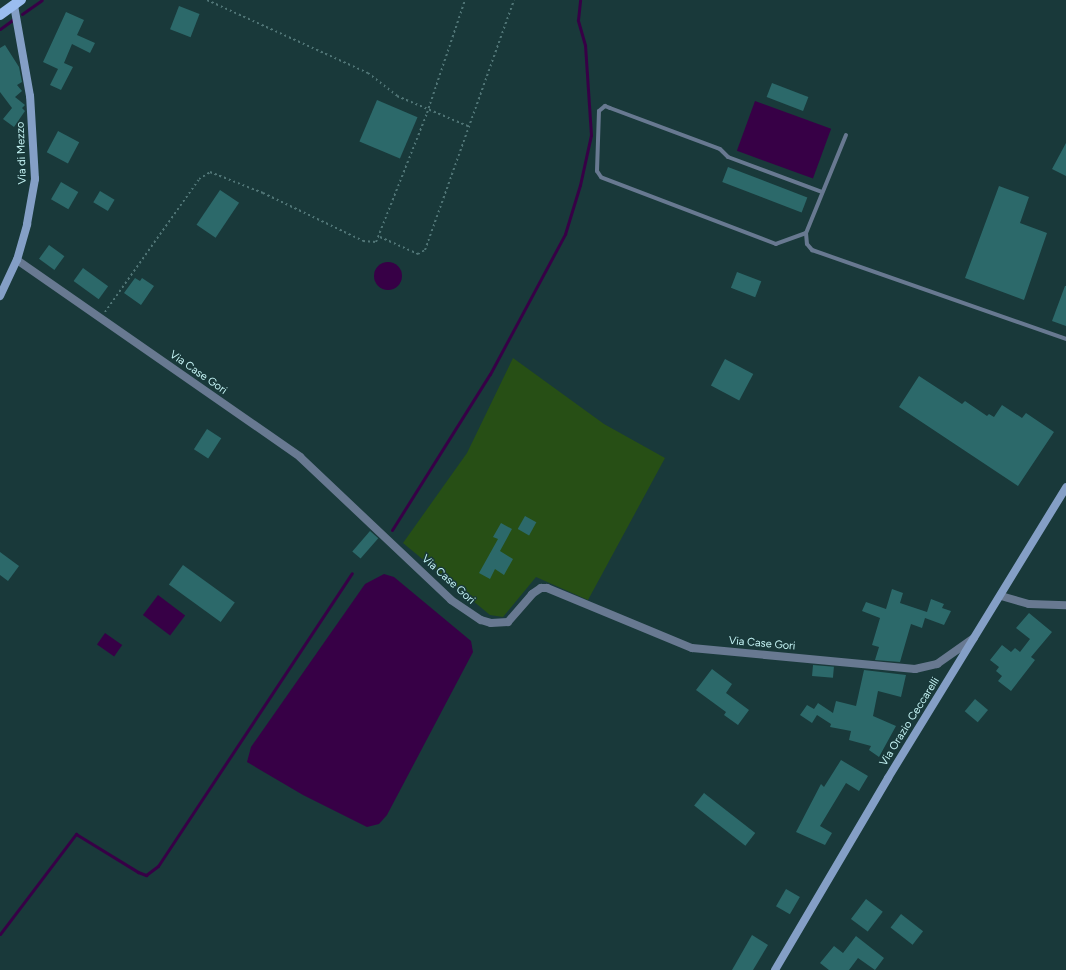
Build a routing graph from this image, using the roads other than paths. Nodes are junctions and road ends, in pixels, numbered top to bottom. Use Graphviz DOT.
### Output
graph roads {
  1 [pos="18,2"];
  2 [pos="0,15"];
  3 [pos="846,135"];
  4 [pos="822,192"];
  5 [pos="806,233"];
  6 [pos="17,260"];
  7 [pos="0,296"];
  8 [pos="1066,339"];
  9 [pos="1066,487"];
  10 [pos="1001,596"];
  11 [pos="1066,604"];
  12 [pos="976,636"];
  13 [pos="775,970"];
  1 -- 2 [label="main road"];
  1 -- 6 [label="street, Via di Mezzo"];
  3 -- 4 [label="lane"];
  4 -- 5 [label="lane"];
  4 -- 5 [label="lane"];
  5 -- 8 [label="lane"];
  6 -- 7 [label="street, Via di Mezzo"];
  6 -- 12 [label="street, Via Case Gori"];
  9 -- 10 [label="street, Via Orazio Ceccarelli"];
  10 -- 11 [label="street"];
  10 -- 12 [label="street, Via Orazio Ceccarelli"];
  12 -- 13 [label="street, Via Orazio Ceccarelli"];
}
